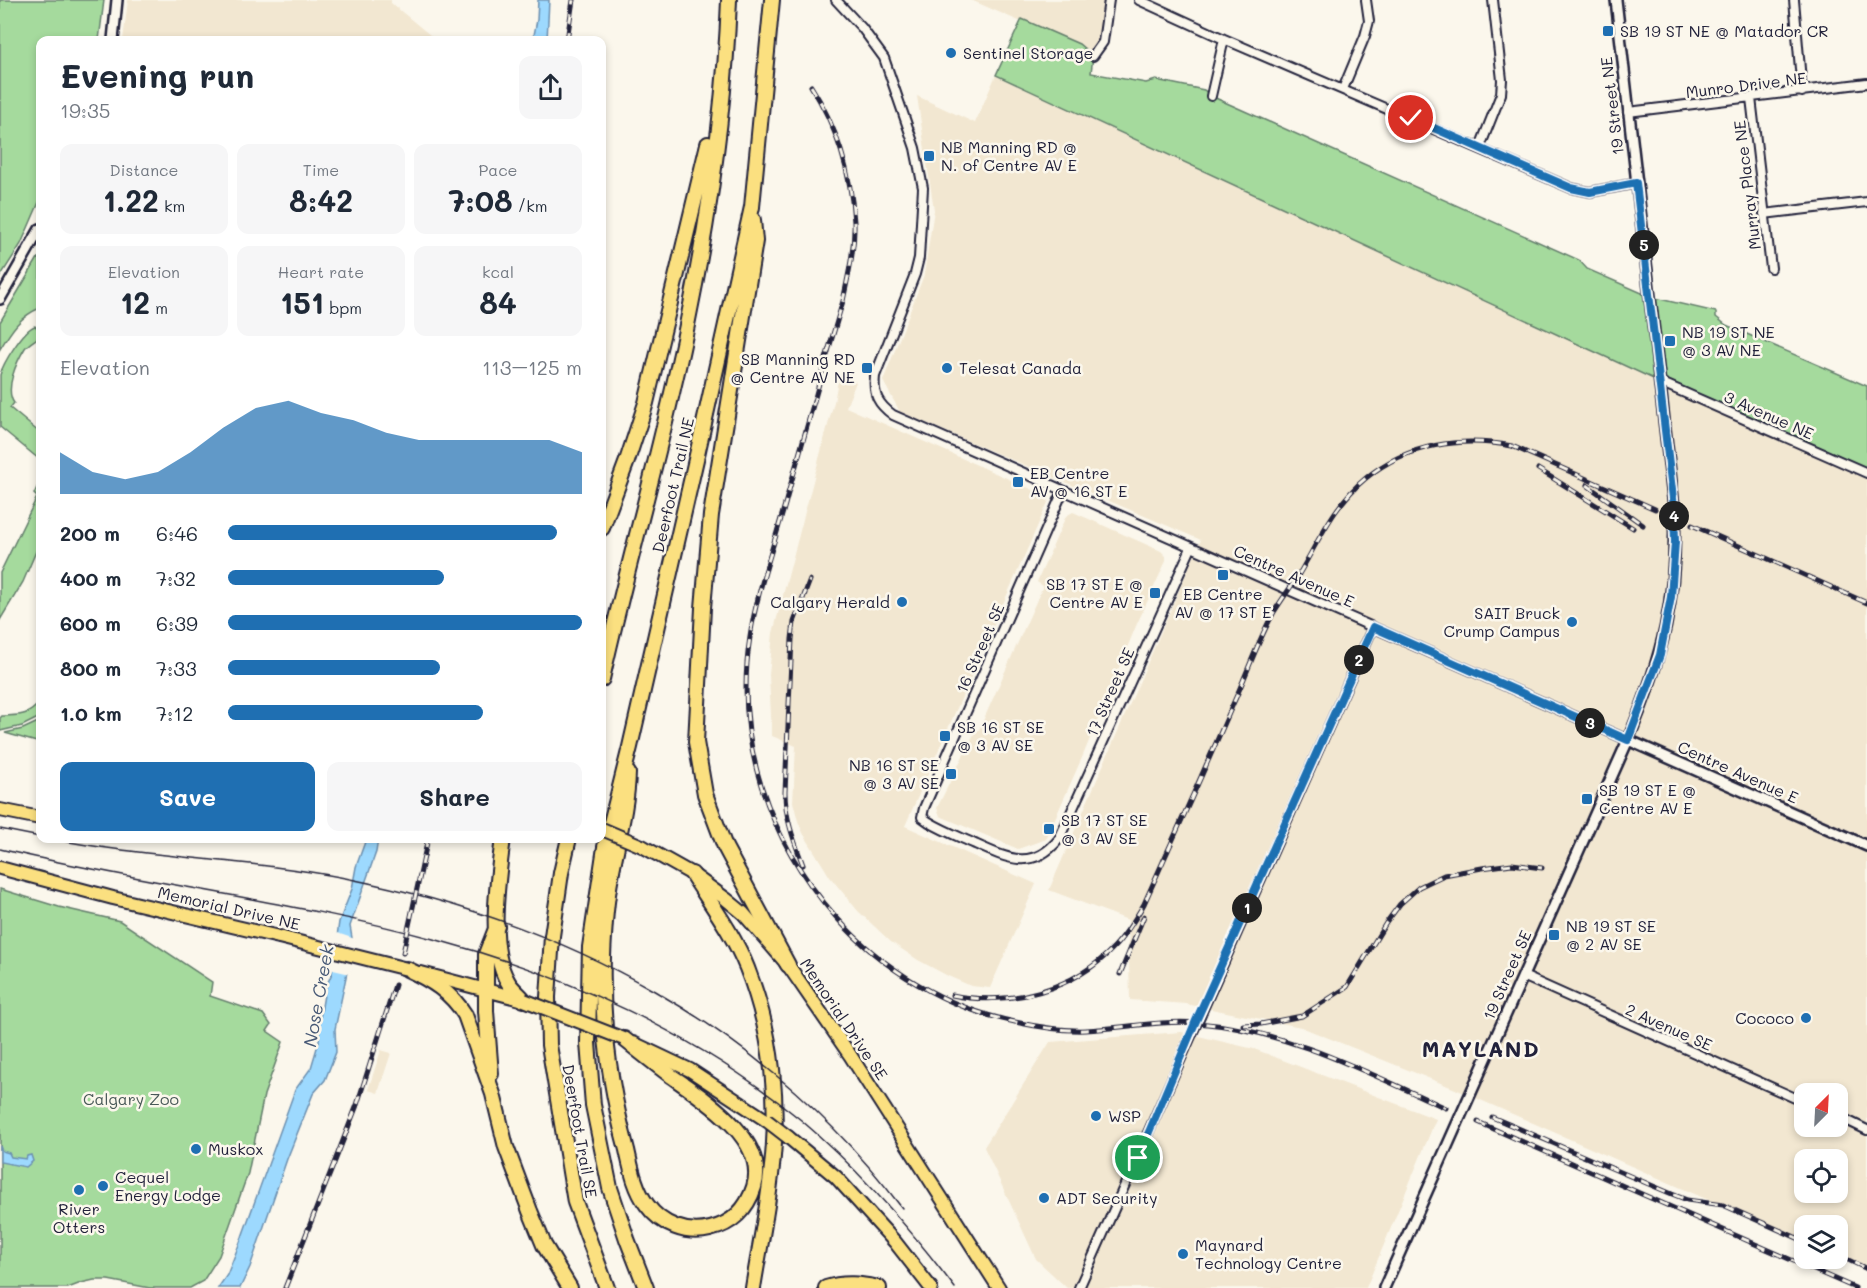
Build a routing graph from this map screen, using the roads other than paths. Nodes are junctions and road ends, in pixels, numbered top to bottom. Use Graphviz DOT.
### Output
graph roads {
  1 [pos="117,0"];
  2 [pos="729,0"];
  3 [pos="772,0"];
  4 [pos="836,0"];
  5 [pos="1109,0"];
  6 [pos="1139,0"];
  7 [pos="1366,0"];
  8 [pos="1493,0"];
  9 [pos="1616,0"];
  10 [pos="1794,0"];
  11 [pos="113,36"];
  12 [pos="1224,39"];
  13 [pos="1093,57"];
  14 [pos="726,60"];
  15 [pos="1867,83"];
  16 [pos="1343,89"];
  17 [pos="1802,92"];
  18 [pos="1211,96"];
  19 [pos="1751,98"];
  20 [pos="1628,112"];
  21 [pos="1480,147"];
  22 [pos="1636,183"];
  23 [pos="1867,202"];
  24 [pos="752,207"];
  25 [pos="1764,214"];
  26 [pos="36,236"];
  27 [pos="1771,268"];
  28 [pos="0,299"];
  29 [pos="1660,382"];
  30 [pos="1867,473"];
  31 [pos="1063,491"];
  32 [pos="606,517"];
  33 [pos="1191,548"];
  34 [pos="1373,627"];
  35 [pos="606,660"];
  36 [pos="1628,740"];
  37 [pos="630,747"];
  38 [pos="0,810"];
  39 [pos="36,817"];
  40 [pos="606,832"];
  41 [pos="606,839"];
  42 [pos="502,843"];
  43 [pos="568,843"];
  44 [pos="605,843"];
  45 [pos="1867,846"];
  46 [pos="1053,847"];
  47 [pos="0,868"];
  48 [pos="692,874"];
  49 [pos="497,926"];
  50 [pos="788,965"];
  51 [pos="407,969"];
  52 [pos="588,975"];
  53 [pos="1523,976"];
  54 [pos="486,989"];
  55 [pos="524,1000"];
  56 [pos="624,1039"];
  57 [pos="493,1094"];
  58 [pos="1794,1098"];
  59 [pos="1848,1121"];
  60 [pos="1867,1130"];
  61 [pos="570,1288"];
  62 [pos="607,1288"];
  63 [pos="646,1288"];
  64 [pos="753,1288"];
  65 [pos="826,1288"];
  66 [pos="879,1288"];
  67 [pos="931,1288"];
  68 [pos="999,1288"];
  69 [pos="1079,1288"];
  70 [pos="1384,1288"];
  1 -- 11 [label="street"];
  2 -- 14 [label="highway, Deerfoot Trail NE"];
  3 -- 24 [label="highway, Deerfoot Trail NE"];
  4 -- 31 [label="street, Centre Avenue E"];
  5 -- 13 [label="street"];
  6 -- 12 [label="street"];
  7 -- 16 [label="street"];
  8 -- 21 [label="street"];
  9 -- 20 [label="street, 19 Street NE"];
  10 -- 17 [label="street"];
  12 -- 16 [label="street"];
  12 -- 18 [label="street"];
  14 -- 32 [label="highway"];
  14 -- 35 [label="highway, Deerfoot Trail NE"];
  15 -- 17 [label="street, Munro Drive NE"];
  16 -- 21 [label="street"];
  17 -- 19 [label="street, Munro Drive NE"];
  19 -- 20 [label="street, Munro Drive NE"];
  19 -- 25 [label="street, Murray Place NE"];
  20 -- 22 [label="street, 19 Street NE"];
  21 -- 22 [label="street"];
  22 -- 29 [label="street, 19 Street NE"];
  23 -- 25 [label="street"];
  24 -- 37 [label="highway, Deerfoot Trail NE"];
  24 -- 50 [label="highway"];
  25 -- 27 [label="street, Murray Place NE"];
  26 -- 28 [label="street"];
  29 -- 30 [label="street, 3 Avenue NE"];
  29 -- 36 [label="street, 19 Street NE"];
  31 -- 33 [label="street, Centre Avenue E"];
  31 -- 46 [label="street, 16 Street SE"];
  33 -- 34 [label="street, Centre Avenue E"];
  33 -- 46 [label="street, 17 Street SE"];
  34 -- 36 [label="street, Centre Avenue E"];
  34 -- 69 [label="street"];
  36 -- 45 [label="street, Centre Avenue E"];
  36 -- 53 [label="street, 19 Street SE"];
  37 -- 41 [label="highway, Deerfoot Trail NE"];
  37 -- 56 [label="highway"];
  38 -- 39 [label="main road"];
  40 -- 48 [label="main road, Memorial Drive SE, bridge"];
  42 -- 49 [label="highway"];
  43 -- 62 [label="highway, Deerfoot Trail SE"];
  44 -- 52 [label="highway, Deerfoot Trail NE"];
  47 -- 51 [label="main road, Memorial Drive NE, bridge"];
  48 -- 50 [label="main road, Memorial Drive SE"];
  48 -- 64 [label="highway"];
  49 -- 54 [label="highway"];
  49 -- 55 [label="highway"];
  50 -- 68 [label="main road, Memorial Drive SE"];
  51 -- 54 [label="main road, Memorial Drive NE"];
  51 -- 57 [label="highway"];
  52 -- 63 [label="highway, Deerfoot Trail SE"];
  53 -- 58 [label="street, 2 Avenue SE"];
  53 -- 70 [label="street, 19 Street SE"];
  54 -- 55 [label="main road"];
  54 -- 57 [label="highway"];
  55 -- 56 [label="main road, bridge"];
  56 -- 67 [label="main road, bridge"];
  57 -- 61 [label="highway"];
  59 -- 60 [label="street"];
  65 -- 66 [label="highway"];
}
